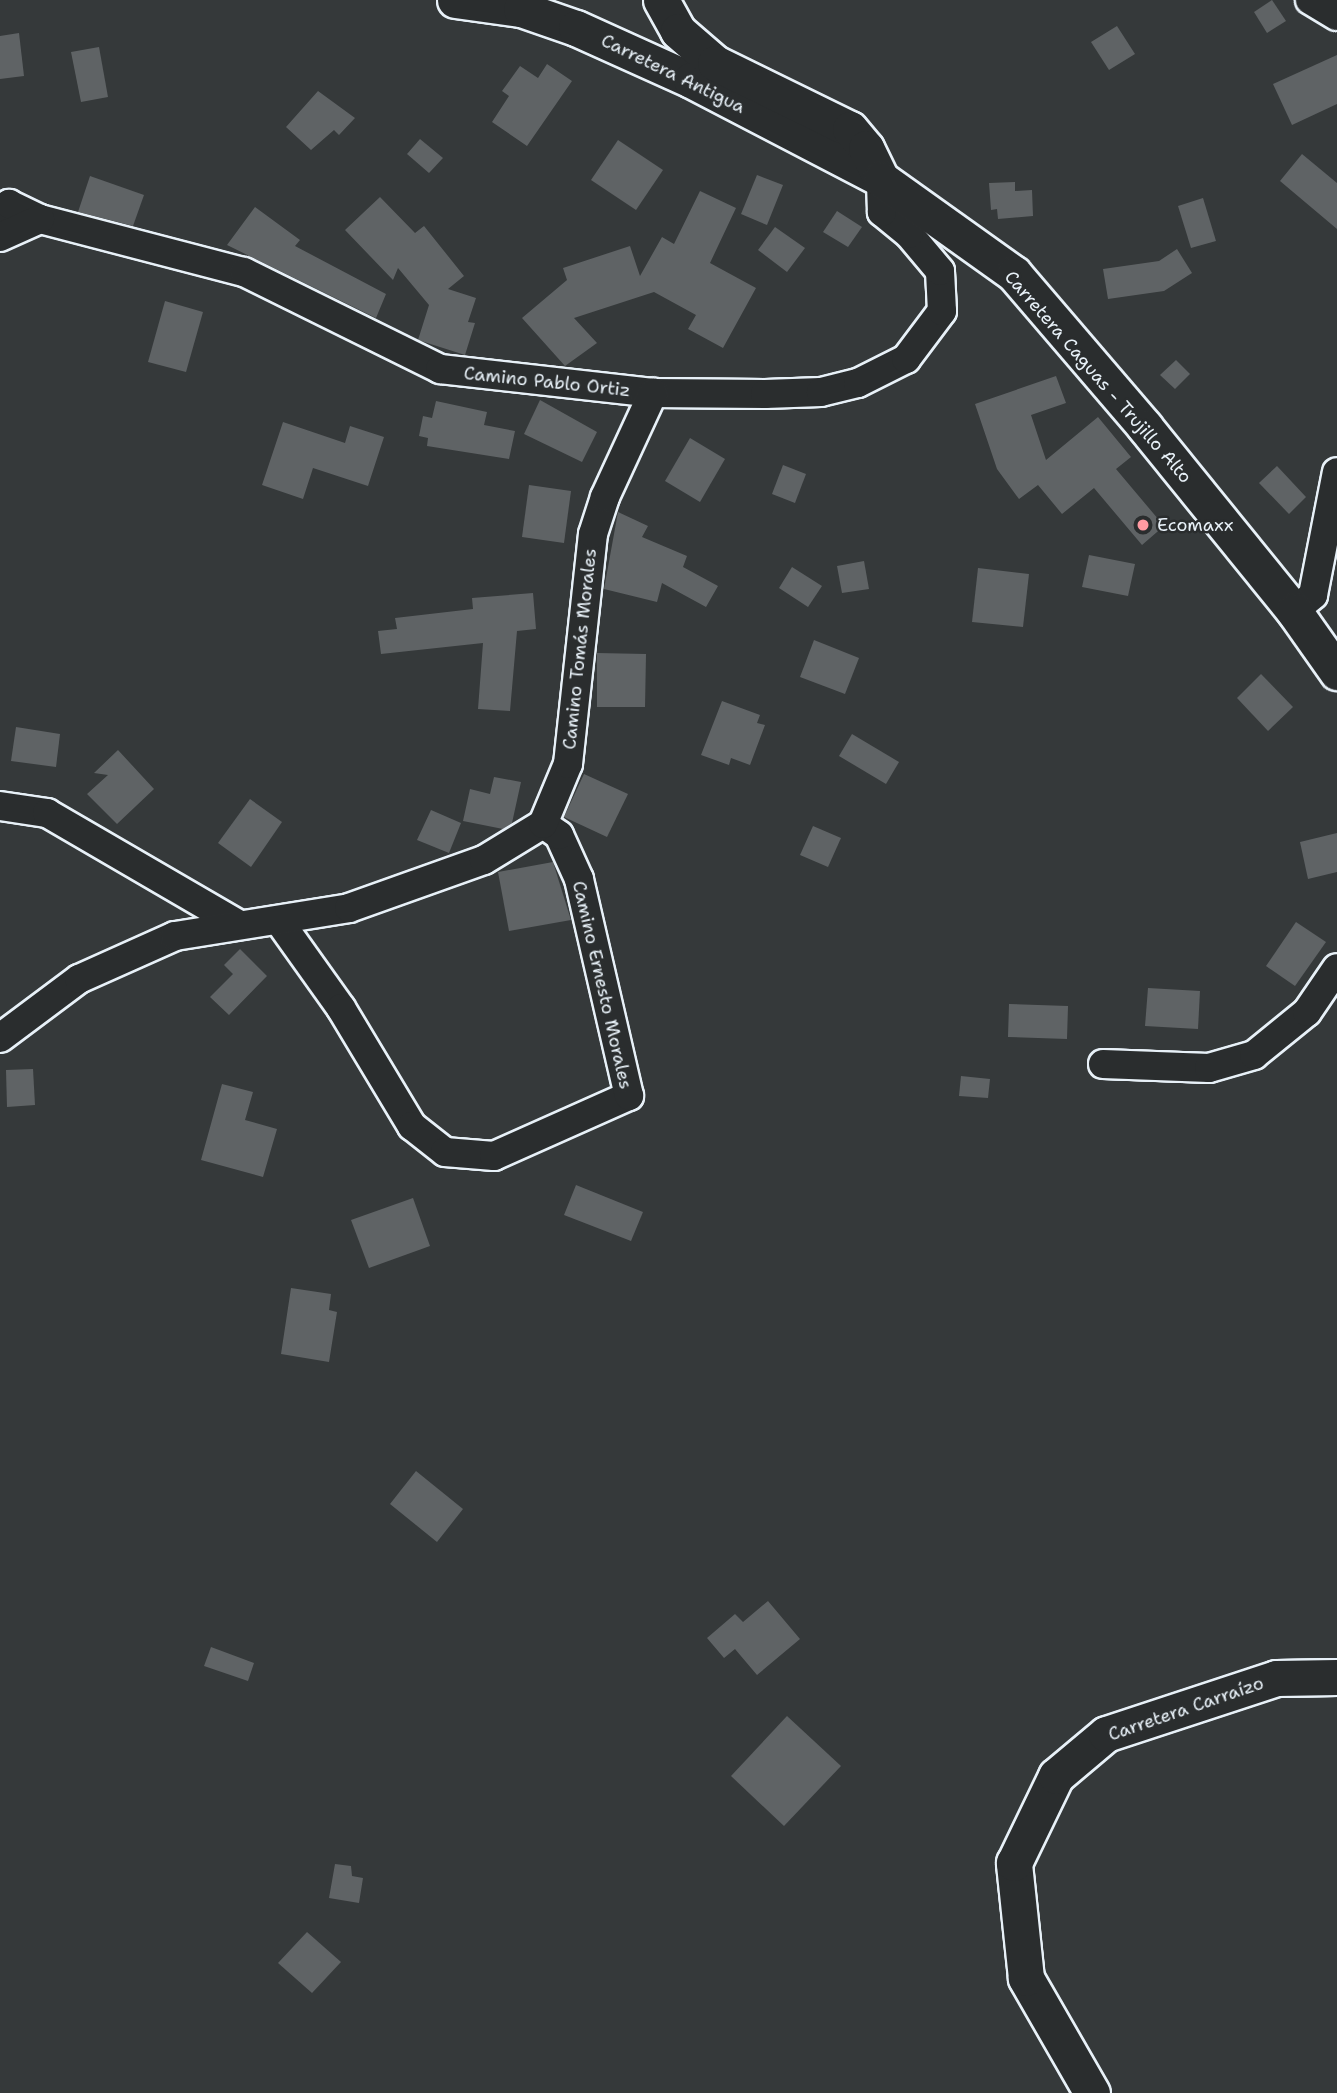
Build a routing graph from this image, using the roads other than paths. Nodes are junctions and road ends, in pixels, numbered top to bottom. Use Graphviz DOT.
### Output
graph roads {
  1 [pos="454,0"];
  2 [pos="661,0"];
  3 [pos="1310,0"];
  4 [pos="1337,16"];
  5 [pos="881,179"];
  6 [pos="3,205"];
  7 [pos="40,219"];
  8 [pos="0,237"];
  9 [pos="653,393"];
  10 [pos="1337,472"];
  11 [pos="1294,611"];
  12 [pos="1331,653"];
  13 [pos="0,806"];
  14 [pos="543,824"];
  15 [pos="279,921"];
  16 [pos="238,924"];
  17 [pos="1337,968"];
  18 [pos="0,1038"];
  19 [pos="1103,1064"];
  20 [pos="1337,1677"];
  21 [pos="1092,2093"];
  1 -- 5 [label="street, Carretera Antigua"];
  2 -- 5 [label="street, Carretera Caguas - Trujillo Alto"];
  3 -- 4 [label="street"];
  5 -- 9 [label="street, Camino Pablo Ortiz"];
  5 -- 11 [label="street, Carretera Caguas - Trujillo Alto"];
  6 -- 7 [label="street, Camino Pablo Ortiz"];
  7 -- 8 [label="street"];
  7 -- 9 [label="street, Camino Pablo Ortiz"];
  9 -- 14 [label="street, Camino Tomás Morales"];
  10 -- 11 [label="street"];
  11 -- 12 [label="street, Carretera Caguas - Trujillo Alto"];
  13 -- 16 [label="street"];
  14 -- 15 [label="street"];
  14 -- 15 [label="street, Camino Ernesto Morales"];
  15 -- 16 [label="street"];
  16 -- 18 [label="street"];
  17 -- 19 [label="street"];
  20 -- 21 [label="street, Carretera Carraízo"];
}
